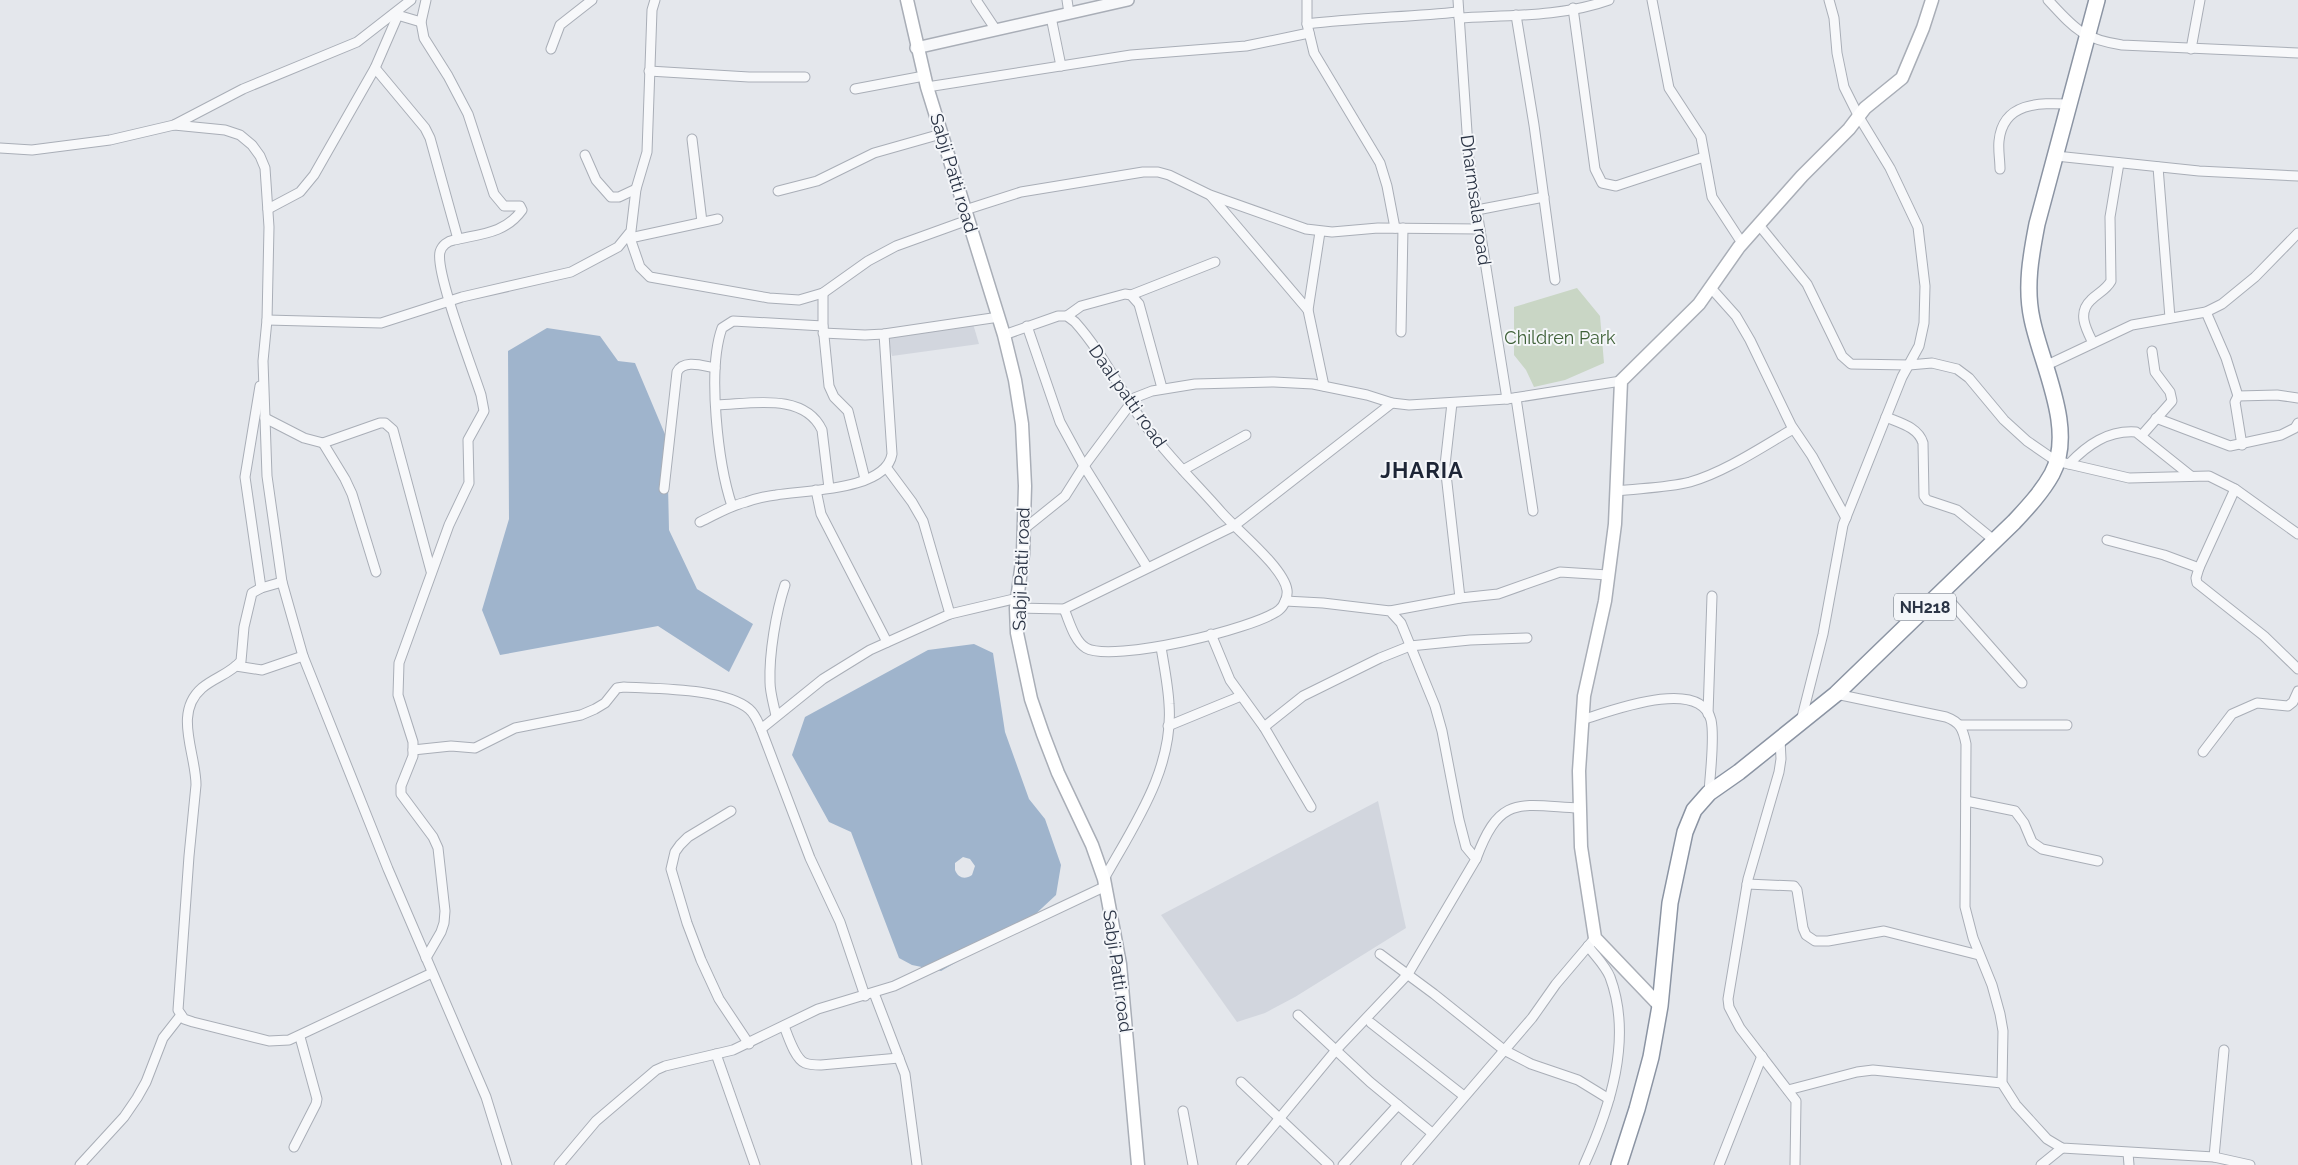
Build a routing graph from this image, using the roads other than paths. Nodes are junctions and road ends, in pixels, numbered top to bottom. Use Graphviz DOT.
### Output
graph roads {
  1 [pos="411,0"];
  2 [pos="426,0"];
  3 [pos="592,0"];
  4 [pos="907,0"];
  5 [pos="976,0"];
  6 [pos="1067,0"];
  7 [pos="1125,0"];
  8 [pos="1307,0"];
  9 [pos="1458,0"];
  10 [pos="1608,0"];
  11 [pos="1652,0"];
  12 [pos="1829,0"];
  13 [pos="1932,0"];
  14 [pos="2048,0"];
  15 [pos="2097,0"];
  16 [pos="2200,0"];
  17 [pos="653,1"];
  18 [pos="1573,8"];
  19 [pos="396,14"];
  20 [pos="1069,14"];
  21 [pos="1458,15"];
  22 [pos="1516,15"];
  23 [pos="1051,18"];
  24 [pos="422,22"];
  25 [pos="1308,29"];
  26 [pos="996,30"];
  27 [pos="2088,37"];
  28 [pos="551,48"];
  29 [pos="916,48"];
  30 [pos="2191,49"];
  31 [pos="2298,54"];
  32 [pos="1061,66"];
  33 [pos="375,68"];
  34 [pos="649,71"];
  35 [pos="805,77"];
  36 [pos="926,82"];
  37 [pos="856,89"];
  38 [pos="2070,104"];
  39 [pos="1859,117"];
  40 [pos="174,125"];
  41 [pos="941,134"];
  42 [pos="692,139"];
  43 [pos="0,148"];
  44 [pos="10,150"];
  45 [pos="0,153"];
  46 [pos="585,155"];
  47 [pos="2056,156"];
  48 [pos="1704,158"];
  49 [pos="2118,163"];
  50 [pos="2158,167"];
  51 [pos="2000,169"];
  52 [pos="2298,176"];
  53 [pos="636,189"];
  54 [pos="778,191"];
  55 [pos="1210,195"];
  56 [pos="1544,197"];
  57 [pos="268,209"];
  58 [pos="1476,210"];
  59 [pos="966,215"];
  60 [pos="718,219"];
  61 [pos="702,222"];
  62 [pos="1758,224"];
  63 [pos="1399,228"];
  64 [pos="1480,228"];
  65 [pos="1320,232"];
  66 [pos="2298,233"];
  67 [pos="629,237"];
  68 [pos="458,239"];
  69 [pos="1742,242"];
  70 [pos="1215,262"];
  71 [pos="1555,280"];
  72 [pos="1711,288"];
  73 [pos="823,293"];
  74 [pos="1131,295"];
  75 [pos="449,301"];
  76 [pos="1308,310"];
  77 [pos="2206,312"];
  78 [pos="1067,316"];
  79 [pos="999,317"];
  80 [pos="2170,318"];
  81 [pos="267,320"];
  82 [pos="1027,326"];
  83 [pos="823,329"];
  84 [pos="1401,332"];
  85 [pos="884,334"];
  86 [pos="1004,334"];
  87 [pos="2093,343"];
  88 [pos="2152,351"];
  89 [pos="1909,365"];
  90 [pos="2045,366"];
  91 [pos="263,368"];
  92 [pos="715,368"];
  93 [pos="1622,381"];
  94 [pos="1324,386"];
  95 [pos="1162,388"];
  96 [pos="2238,396"];
  97 [pos="1511,398"];
  98 [pos="2298,398"];
  99 [pos="1130,402"];
  100 [pos="1392,403"];
  101 [pos="1452,403"];
  102 [pos="717,405"];
  103 [pos="1886,417"];
  104 [pos="265,418"];
  105 [pos="2156,418"];
  106 [pos="2298,423"];
  107 [pos="1793,429"];
  108 [pos="1246,435"];
  109 [pos="2142,435"];
  110 [pos="323,444"];
  111 [pos="2242,445"];
  112 [pos="2063,463"];
  113 [pos="1084,466"];
  114 [pos="886,467"];
  115 [pos="1183,470"];
  116 [pos="2191,476"];
  117 [pos="865,480"];
  118 [pos="829,488"];
  119 [pos="664,489"];
  120 [pos="2235,489"];
  121 [pos="816,490"];
  122 [pos="1616,490"];
  123 [pos="732,506"];
  124 [pos="1533,511"];
  125 [pos="1846,518"];
  126 [pos="700,522"];
  127 [pos="1234,526"];
  128 [pos="1024,529"];
  129 [pos="2298,534"];
  130 [pos="2107,540"];
  131 [pos="1995,541"];
  132 [pos="1147,567"];
  133 [pos="2199,568"];
  134 [pos="432,571"];
  135 [pos="376,572"];
  136 [pos="1608,575"];
  137 [pos="282,582"];
  138 [pos="785,586"];
  139 [pos="261,588"];
  140 [pos="1942,591"];
  141 [pos="1712,596"];
  142 [pos="1460,598"];
  143 [pos="1285,601"];
  144 [pos="1017,603"];
  145 [pos="1064,609"];
  146 [pos="1390,611"];
  147 [pos="950,614"];
  148 [pos="1211,634"];
  149 [pos="1527,638"];
  150 [pos="887,642"];
  151 [pos="1410,646"];
  152 [pos="1161,647"];
  153 [pos="303,656"];
  154 [pos="236,666"];
  155 [pos="2298,669"];
  156 [pos="2022,683"];
  157 [pos="2298,691"];
  158 [pos="1836,694"];
  159 [pos="1241,696"];
  160 [pos="1708,714"];
  161 [pos="776,716"];
  162 [pos="1582,720"];
  163 [pos="1800,723"];
  164 [pos="1961,725"];
  165 [pos="2067,725"];
  166 [pos="1168,726"];
  167 [pos="1264,727"];
  168 [pos="761,729"];
  169 [pos="1780,739"];
  170 [pos="413,750"];
  171 [pos="2203,752"];
  172 [pos="1710,793"];
  173 [pos="1966,801"];
  174 [pos="1311,807"];
  175 [pos="1579,808"];
  176 [pos="731,811"];
  177 [pos="1476,859"];
  178 [pos="2098,861"];
  179 [pos="1105,883"];
  180 [pos="1748,884"];
  181 [pos="1592,942"];
  182 [pos="1380,954"];
  183 [pos="1980,955"];
  184 [pos="426,958"];
  185 [pos="432,973"];
  186 [pos="1408,974"];
  187 [pos="870,994"];
  188 [pos="1660,1006"];
  189 [pos="181,1015"];
  190 [pos="1298,1015"];
  191 [pos="1371,1023"];
  192 [pos="784,1026"];
  193 [pos="300,1036"];
  194 [pos="748,1044"];
  195 [pos="1336,1050"];
  196 [pos="1504,1050"];
  197 [pos="2224,1050"];
  198 [pos="716,1054"];
  199 [pos="1762,1056"];
  200 [pos="899,1058"];
  201 [pos="1241,1082"];
  202 [pos="2002,1083"];
  203 [pos="1788,1090"];
  204 [pos="1464,1096"];
  205 [pos="1609,1099"];
  206 [pos="1398,1105"];
  207 [pos="1183,1111"];
  208 [pos="1280,1118"];
  209 [pos="1432,1133"];
  210 [pos="294,1147"];
  211 [pos="2062,1148"];
  212 [pos="2128,1153"];
  213 [pos="2214,1157"];
  214 [pos="2202,1161"];
  215 [pos="1409,1164"];
  216 [pos="80,1165"];
  217 [pos="507,1165"];
  218 [pos="559,1165"];
  219 [pos="755,1165"];
  220 [pos="916,1165"];
  221 [pos="1138,1165"];
  222 [pos="1193,1165"];
  223 [pos="1241,1165"];
  224 [pos="1328,1165"];
  225 [pos="1343,1165"];
  226 [pos="1584,1165"];
  227 [pos="1619,1165"];
  228 [pos="1719,1165"];
  229 [pos="1795,1165"];
  230 [pos="2041,1165"];
  231 [pos="2129,1165"];
  232 [pos="2250,1165"];
  1 -- 19 [label="street"];
  2 -- 24 [label="street"];
  3 -- 28 [label="street"];
  4 -- 29 [label="main road, Sabji Patti road"];
  5 -- 26 [label="street"];
  6 -- 20 [label="street"];
  7 -- 20 [label="street"];
  8 -- 25 [label="street"];
  9 -- 21 [label="street, Dharmsala road"];
  10 -- 18 [label="street"];
  11 -- 48 [label="street"];
  12 -- 39 [label="street"];
  13 -- 39 [label="main road"];
  14 -- 27 [label="street"];
  15 -- 27 [label="highway, NH218"];
  16 -- 30 [label="street"];
  17 -- 34 [label="street"];
  18 -- 22 [label="street"];
  18 -- 48 [label="street"];
  19 -- 24 [label="street"];
  19 -- 33 [label="street"];
  19 -- 40 [label="street"];
  20 -- 23 [label="street"];
  21 -- 22 [label="street"];
  21 -- 25 [label="street"];
  21 -- 58 [label="street, Dharmsala road"];
  22 -- 56 [label="street"];
  23 -- 26 [label="street"];
  23 -- 32 [label="street"];
  24 -- 68 [label="street"];
  25 -- 32 [label="street"];
  25 -- 63 [label="street"];
  26 -- 29 [label="street"];
  27 -- 30 [label="street"];
  27 -- 38 [label="highway, NH218"];
  29 -- 36 [label="main road, Sabji Patti road"];
  30 -- 31 [label="street"];
  32 -- 36 [label="street"];
  33 -- 57 [label="street"];
  33 -- 68 [label="street"];
  34 -- 35 [label="street"];
  34 -- 53 [label="street"];
  36 -- 37 [label="street"];
  36 -- 41 [label="main road, Sabji Patti road"];
  38 -- 47 [label="highway, NH218"];
  38 -- 51 [label="street"];
  39 -- 62 [label="main road"];
  39 -- 89 [label="street"];
  40 -- 44 [label="street"];
  40 -- 57 [label="street"];
  41 -- 54 [label="street"];
  41 -- 59 [label="main road, Sabji Patti road"];
  42 -- 61 [label="street"];
  43 -- 44 [label="street"];
  44 -- 45 [label="street"];
  46 -- 53 [label="street"];
  47 -- 49 [label="street"];
  47 -- 90 [label="highway, NH218"];
  48 -- 69 [label="street"];
  49 -- 50 [label="street"];
  49 -- 87 [label="street"];
  50 -- 52 [label="street"];
  50 -- 80 [label="street"];
  53 -- 67 [label="street"];
  55 -- 59 [label="street"];
  55 -- 65 [label="street"];
  55 -- 76 [label="street"];
  56 -- 58 [label="street"];
  56 -- 71 [label="street"];
  57 -- 81 [label="street"];
  58 -- 64 [label="street, Dharmsala road"];
  59 -- 73 [label="street"];
  59 -- 79 [label="main road, Sabji Patti road"];
  60 -- 61 [label="street"];
  61 -- 67 [label="street"];
  62 -- 69 [label="main road"];
  62 -- 89 [label="street"];
  63 -- 64 [label="street"];
  63 -- 65 [label="street"];
  63 -- 84 [label="street"];
  64 -- 97 [label="street, Dharmsala road"];
  65 -- 76 [label="street"];
  66 -- 77 [label="street"];
  67 -- 73 [label="street"];
  67 -- 75 [label="street"];
  68 -- 75 [label="street"];
  69 -- 72 [label="main road"];
  70 -- 74 [label="street"];
  72 -- 93 [label="main road"];
  72 -- 107 [label="street"];
  73 -- 83 [label="street"];
  74 -- 78 [label="street"];
  74 -- 95 [label="street"];
  75 -- 81 [label="street"];
  75 -- 134 [label="street"];
  76 -- 94 [label="street"];
  77 -- 80 [label="street"];
  77 -- 96 [label="street"];
  78 -- 82 [label="street"];
  78 -- 99 [label="street, Daal patti road"];
  79 -- 85 [label="street"];
  79 -- 86 [label="main road, Sabji Patti road"];
  80 -- 87 [label="street"];
  81 -- 91 [label="street"];
  82 -- 86 [label="street"];
  82 -- 113 [label="street"];
  83 -- 85 [label="street"];
  83 -- 92 [label="street"];
  83 -- 117 [label="street"];
  85 -- 114 [label="street"];
  86 -- 128 [label="main road, Sabji Patti road"];
  87 -- 90 [label="street"];
  88 -- 105 [label="street"];
  89 -- 103 [label="street"];
  89 -- 112 [label="street"];
  90 -- 112 [label="highway, NH218"];
  91 -- 104 [label="street"];
  91 -- 139 [label="street"];
  92 -- 102 [label="street"];
  92 -- 119 [label="street"];
  93 -- 97 [label="street"];
  93 -- 122 [label="main road"];
  94 -- 95 [label="street"];
  94 -- 100 [label="street"];
  95 -- 99 [label="street"];
  96 -- 98 [label="street"];
  96 -- 111 [label="street"];
  97 -- 101 [label="street"];
  97 -- 124 [label="street, Dharmsala road"];
  99 -- 113 [label="street"];
  99 -- 115 [label="street, Daal patti road"];
  100 -- 101 [label="street"];
  100 -- 127 [label="street"];
  101 -- 142 [label="street"];
  102 -- 118 [label="street"];
  102 -- 123 [label="street"];
  103 -- 125 [label="street"];
  103 -- 131 [label="street"];
  104 -- 110 [label="street"];
  104 -- 137 [label="street"];
  105 -- 109 [label="street"];
  105 -- 111 [label="street"];
  106 -- 111 [label="street"];
  107 -- 122 [label="street"];
  107 -- 125 [label="street"];
  108 -- 115 [label="street"];
  109 -- 112 [label="street"];
  109 -- 116 [label="street"];
  110 -- 134 [label="street"];
  110 -- 135 [label="street"];
  112 -- 116 [label="street"];
  112 -- 131 [label="highway, NH218"];
  113 -- 128 [label="street"];
  113 -- 132 [label="street"];
  114 -- 117 [label="street"];
  114 -- 147 [label="street"];
  115 -- 127 [label="street, Daal patti road"];
  116 -- 120 [label="street"];
  117 -- 118 [label="street"];
  118 -- 121 [label="street"];
  120 -- 129 [label="street"];
  120 -- 133 [label="street"];
  121 -- 123 [label="street"];
  121 -- 150 [label="street"];
  122 -- 136 [label="main road"];
  123 -- 126 [label="street"];
  125 -- 163 [label="street"];
  127 -- 132 [label="street"];
  127 -- 143 [label="street, Daal patti road"];
  128 -- 144 [label="main road, Sabji Patti road"];
  130 -- 133 [label="street"];
  131 -- 140 [label="highway, NH218"];
  132 -- 145 [label="street"];
  133 -- 155 [label="street"];
  134 -- 170 [label="street"];
  136 -- 142 [label="street"];
  136 -- 162 [label="main road"];
  137 -- 139 [label="street"];
  137 -- 153 [label="street"];
  138 -- 161 [label="street"];
  139 -- 154 [label="street"];
  140 -- 156 [label="street"];
  140 -- 158 [label="highway, NH218"];
  141 -- 160 [label="street"];
  142 -- 146 [label="street"];
  143 -- 146 [label="street"];
  143 -- 148 [label="street"];
  144 -- 145 [label="street"];
  144 -- 147 [label="street"];
  144 -- 179 [label="main road, Sabji Patti road"];
  145 -- 152 [label="street"];
  146 -- 151 [label="street"];
  147 -- 150 [label="street"];
  148 -- 152 [label="street"];
  148 -- 159 [label="street"];
  149 -- 151 [label="street"];
  150 -- 161 [label="street"];
  151 -- 167 [label="street"];
  151 -- 177 [label="street"];
  152 -- 166 [label="street"];
  153 -- 154 [label="street"];
  153 -- 184 [label="street"];
  154 -- 189 [label="street"];
  157 -- 171 [label="street"];
  158 -- 163 [label="highway, NH218"];
  158 -- 164 [label="street"];
  159 -- 166 [label="street"];
  159 -- 167 [label="street"];
  160 -- 162 [label="street"];
  160 -- 172 [label="street"];
  161 -- 168 [label="street"];
  162 -- 175 [label="main road"];
  163 -- 169 [label="highway, NH218"];
  164 -- 165 [label="street"];
  164 -- 173 [label="street"];
  166 -- 179 [label="street"];
  167 -- 174 [label="street"];
  168 -- 170 [label="street"];
  168 -- 187 [label="street"];
  169 -- 172 [label="highway, NH218"];
  169 -- 180 [label="street"];
  170 -- 184 [label="street"];
  172 -- 188 [label="highway, NH218"];
  173 -- 178 [label="street"];
  173 -- 183 [label="street"];
  175 -- 177 [label="street"];
  175 -- 181 [label="main road"];
  176 -- 194 [label="street"];
  177 -- 186 [label="street"];
  179 -- 187 [label="street"];
  179 -- 221 [label="main road, Sabji Patti road"];
  180 -- 183 [label="street"];
  180 -- 199 [label="street"];
  181 -- 188 [label="main road"];
  181 -- 196 [label="street"];
  181 -- 205 [label="street"];
  182 -- 186 [label="street"];
  183 -- 202 [label="street"];
  184 -- 185 [label="street"];
  185 -- 193 [label="street"];
  185 -- 217 [label="street"];
  186 -- 195 [label="street"];
  186 -- 196 [label="street"];
  187 -- 192 [label="street"];
  187 -- 200 [label="street"];
  188 -- 227 [label="highway, NH218"];
  189 -- 193 [label="street"];
  189 -- 216 [label="street"];
  190 -- 195 [label="street"];
  191 -- 204 [label="street"];
  192 -- 194 [label="street"];
  192 -- 200 [label="street"];
  193 -- 210 [label="street"];
  194 -- 198 [label="street"];
  195 -- 206 [label="street"];
  195 -- 208 [label="street"];
  196 -- 204 [label="street"];
  196 -- 205 [label="street"];
  197 -- 213 [label="street"];
  198 -- 218 [label="street"];
  198 -- 219 [label="street"];
  199 -- 203 [label="street"];
  199 -- 228 [label="street"];
  200 -- 220 [label="street"];
  201 -- 208 [label="street"];
  202 -- 203 [label="street"];
  202 -- 211 [label="street"];
  203 -- 229 [label="street"];
  204 -- 209 [label="street"];
  205 -- 226 [label="street"];
  206 -- 209 [label="street"];
  206 -- 225 [label="street"];
  207 -- 222 [label="street"];
  208 -- 223 [label="street"];
  208 -- 224 [label="street"];
  209 -- 215 [label="street"];
  211 -- 212 [label="street"];
  211 -- 230 [label="street"];
  212 -- 214 [label="street"];
  212 -- 231 [label="street"];
  213 -- 214 [label="street"];
  213 -- 232 [label="street"];
}
